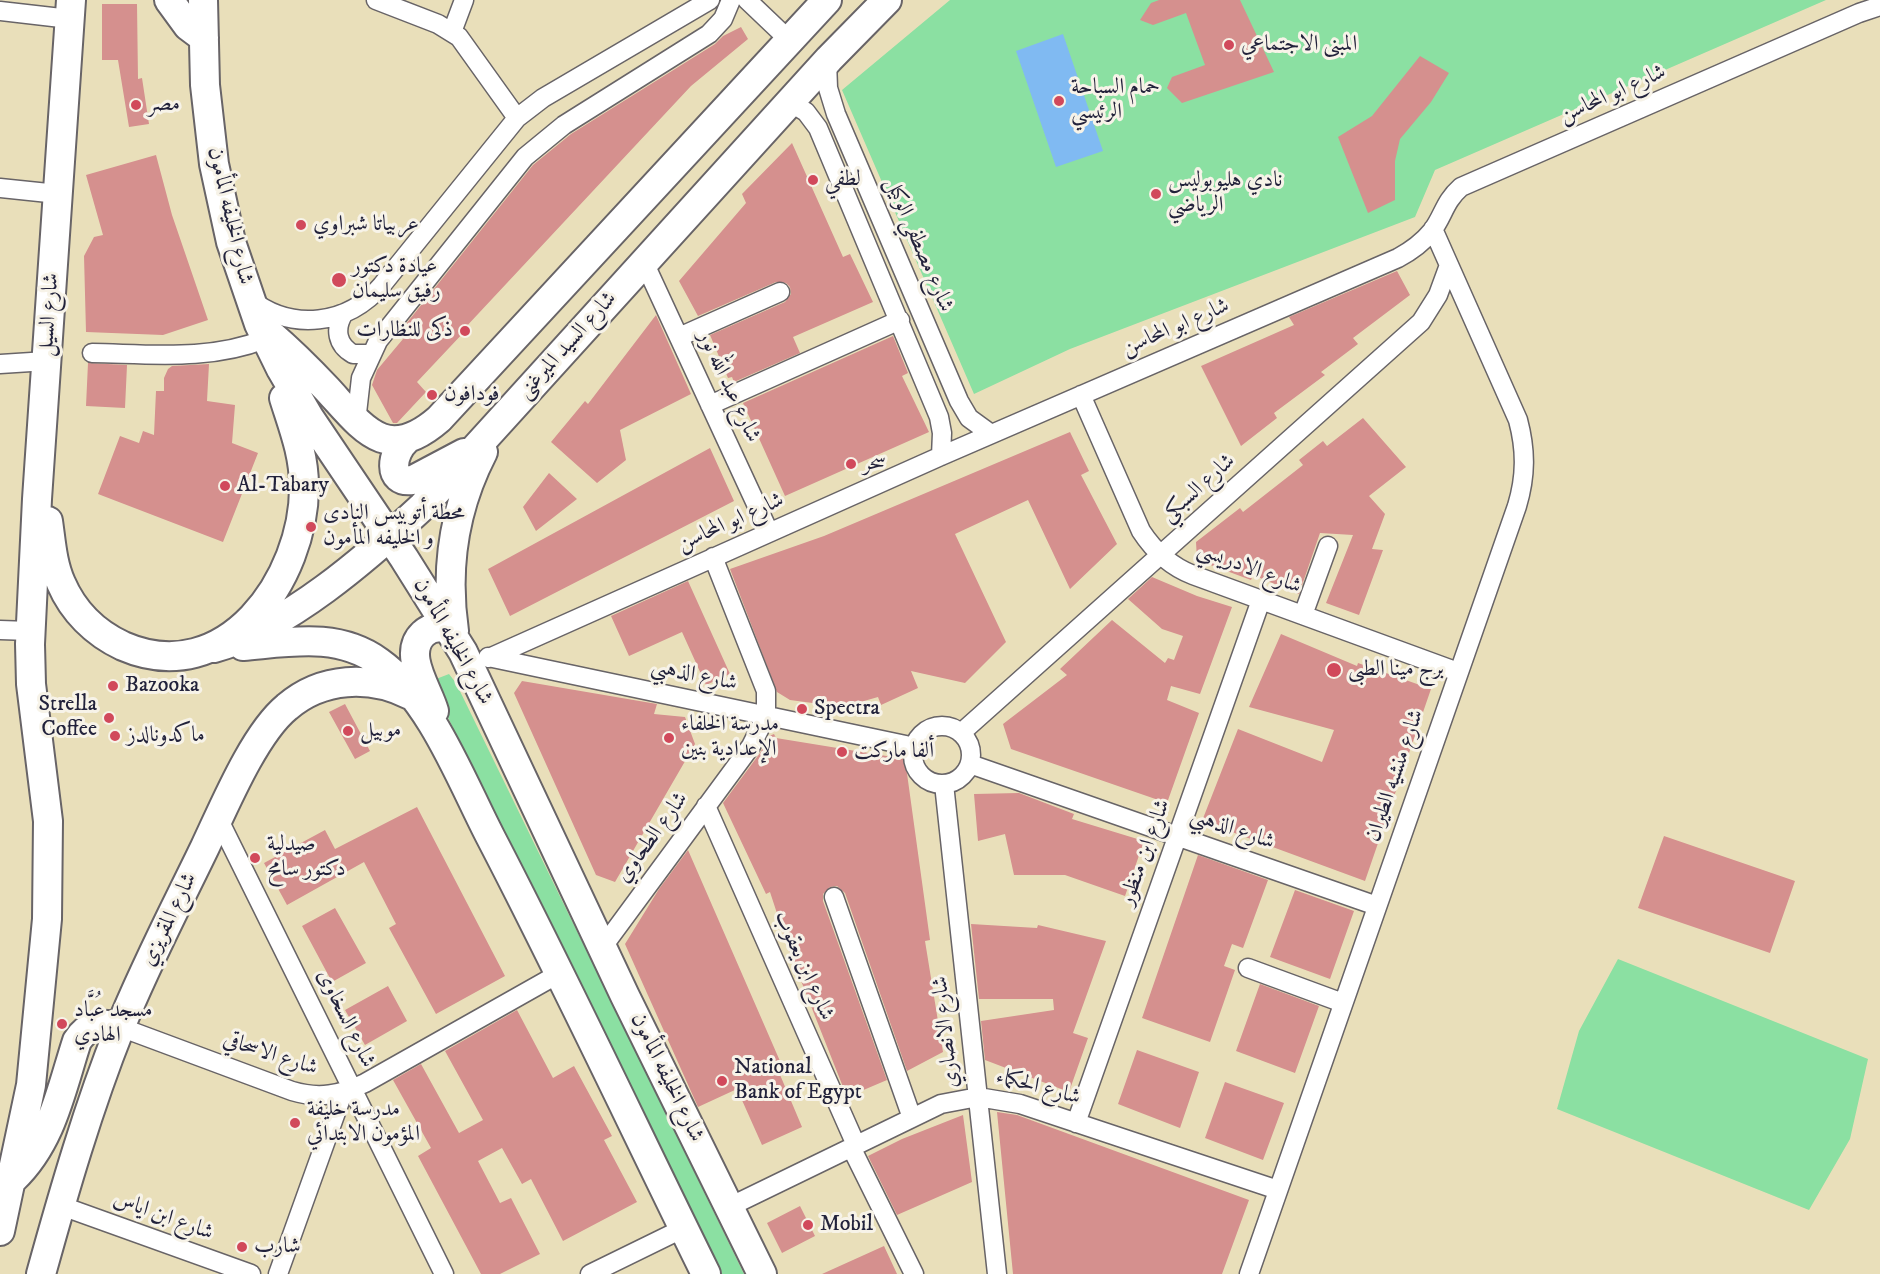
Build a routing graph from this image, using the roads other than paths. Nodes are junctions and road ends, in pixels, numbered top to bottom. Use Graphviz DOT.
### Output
graph roads {
  1 [pos="169,0"];
  2 [pos="203,0"];
  3 [pos="376,0"];
  4 [pos="464,0"];
  5 [pos="710,0"];
  6 [pos="731,0"];
  7 [pos="747,0"];
  8 [pos="827,0"];
  9 [pos="887,0"];
  10 [pos="1876,0"];
  11 [pos="73,6"];
  12 [pos="1880,6"];
  13 [pos="0,11"];
  14 [pos="1858,13"];
  15 [pos="687,14"];
  16 [pos="452,32"];
  17 [pos="204,38"];
  18 [pos="702,38"];
  19 [pos="789,40"];
  20 [pos="827,61"];
  21 [pos="790,102"];
  22 [pos="517,118"];
  23 [pos="0,188"];
  24 [pos="58,194"];
  25 [pos="1433,229"];
  26 [pos="644,262"];
  27 [pos="1449,265"];
  28 [pos="780,292"];
  29 [pos="248,297"];
  30 [pos="344,313"];
  31 [pos="900,320"];
  32 [pos="679,337"];
  33 [pos="265,339"];
  34 [pos="92,353"];
  35 [pos="370,354"];
  36 [pos="47,362"];
  37 [pos="0,364"];
  38 [pos="1081,395"];
  39 [pos="710,405"];
  40 [pos="507,414"];
  41 [pos="356,422"];
  42 [pos="991,434"];
  43 [pos="406,440"];
  44 [pos="471,451"];
  45 [pos="941,456"];
  46 [pos="39,477"];
  47 [pos="769,532"];
  48 [pos="390,537"];
  49 [pos="1328,546"];
  50 [pos="1161,556"];
  51 [pos="713,557"];
  52 [pos="1261,600"];
  53 [pos="1303,615"];
  54 [pos="0,630"];
  55 [pos="30,631"];
  56 [pos="464,644"];
  57 [pos="214,648"];
  58 [pos="1458,672"];
  59 [pos="412,696"];
  60 [pos="766,716"];
  61 [pos="961,733"];
  62 [pos="439,737"];
  63 [pos="915,747"];
  64 [pos="970,764"];
  65 [pos="944,784"];
  66 [pos="706,806"];
  67 [pos="218,818"];
  68 [pos="1177,836"];
  69 [pos="834,897"];
  70 [pos="1377,906"];
  71 [pos="602,948"];
  72 [pos="1248,968"];
  73 [pos="560,973"];
  74 [pos="1343,1003"];
  75 [pos="120,1027"];
  76 [pos="348,1091"];
  77 [pos="978,1096"];
  78 [pos="912,1118"];
  79 [pos="1076,1123"];
  80 [pos="853,1146"];
  81 [pos="5,1185"];
  82 [pos="1278,1190"];
  83 [pos="60,1205"];
  84 [pos="729,1207"];
  85 [pos="684,1228"];
  86 [pos="0,1231"];
  87 [pos="40,1274"];
  88 [pos="251,1274"];
  89 [pos="278,1274"];
  90 [pos="444,1274"];
  91 [pos="590,1274"];
  92 [pos="706,1274"];
  93 [pos="762,1274"];
  94 [pos="914,1274"];
  95 [pos="997,1274"];
  96 [pos="1249,1274"];
  1 -- 17 [label="main road"];
  2 -- 17 [label="main road, شارع الخليفه المأمون"];
  3 -- 16 [label="street"];
  4 -- 16 [label="street"];
  5 -- 15 [label="street"];
  6 -- 18 [label="street"];
  7 -- 19 [label="street"];
  8 -- 19 [label="main road, شارع السيد الميرغنى"];
  9 -- 20 [label="main road, شارع السيد الميرغنى"];
  10 -- 14 [label="street, شارع ابو المحاسن"];
  11 -- 13 [label="street"];
  11 -- 24 [label="main road, شارع السيل"];
  12 -- 14 [label="street, شارع ابو المحاسن"];
  14 -- 25 [label="street, شارع ابو المحاسن"];
  15 -- 18 [label="street"];
  15 -- 22 [label="street"];
  16 -- 22 [label="street"];
  17 -- 29 [label="main road, شارع الخليفه المأمون"];
  18 -- 35 [label="street"];
  19 -- 43 [label="main road, شارع السيد الميرغنى"];
  20 -- 21 [label="main road, شارع السيد الميرغنى"];
  20 -- 42 [label="street, شارع مصطفي الوكيل"];
  21 -- 26 [label="main road, شارع السيد الميرغنى"];
  21 -- 31 [label="street, شارع مصطفي الوكيل"];
  22 -- 30 [label="street"];
  23 -- 24 [label="street"];
  24 -- 36 [label="main road, شارع السيل"];
  25 -- 27 [label="street, شارع منشيه الطيران"];
  25 -- 38 [label="street, شارع ابو المحاسن"];
  26 -- 32 [label="street, شارع عبد الله نور"];
  26 -- 40 [label="main road, شارع السيد الميرغنى"];
  27 -- 50 [label="street, شارع السبكي"];
  27 -- 58 [label="street, شارع منشيه الطيران"];
  28 -- 32 [label="street"];
  29 -- 30 [label="street"];
  29 -- 33 [label="main road, شارع الخليفه المأمون"];
  30 -- 35 [label="street"];
  31 -- 39 [label="street"];
  31 -- 45 [label="street, شارع مصطفي الوكيل"];
  32 -- 39 [label="street, شارع عبد الله نور"];
  33 -- 34 [label="street"];
  33 -- 41 [label="main road"];
  33 -- 48 [label="main road, شارع الخليفه المأمون"];
  33 -- 57 [label="main road"];
  35 -- 41 [label="street"];
  36 -- 37 [label="street"];
  36 -- 46 [label="main road, شارع السيل"];
  38 -- 42 [label="street, شارع ابو المحاسن"];
  38 -- 50 [label="street, شارع الادريسي"];
  39 -- 47 [label="street, شارع عبد الله نور"];
  40 -- 44 [label="main road, شارع السيد الميرغنى"];
  40 -- 56 [label="main road"];
  41 -- 43 [label="main road"];
  42 -- 45 [label="street, شارع ابو المحاسن"];
  43 -- 44 [label="main road"];
  44 -- 48 [label="main road, شارع السيد الميرغنى"];
  45 -- 47 [label="street, شارع ابو المحاسن"];
  46 -- 55 [label="main road, شارع السيل"];
  46 -- 57 [label="main road"];
  47 -- 51 [label="street, شارع ابو المحاسن"];
  48 -- 56 [label="main road, شارع الخليفه المأمون"];
  48 -- 57 [label="main road, شارع السيد الميرغنى"];
  49 -- 53 [label="street"];
  50 -- 52 [label="street, شارع الادريسي"];
  50 -- 61 [label="street, شارع السبكي"];
  51 -- 56 [label="street, شارع ابو المحاسن"];
  51 -- 60 [label="street"];
  52 -- 53 [label="street, شارع الادريسي"];
  52 -- 68 [label="street, شارع ابن منظور"];
  53 -- 58 [label="street, شارع الادريسي"];
  54 -- 55 [label="street"];
  55 -- 81 [label="main road"];
  56 -- 60 [label="street, شارع الذهبي"];
  56 -- 62 [label="main road"];
  56 -- 71 [label="main road, شارع الخليفه المأمون"];
  57 -- 59 [label="main road"];
  58 -- 70 [label="street, شارع منشيه الطيران"];
  59 -- 62 [label="main road"];
  59 -- 67 [label="main road, شارع المقريزي"];
  60 -- 63 [label="street, شارع الذهبي"];
  60 -- 66 [label="street, شارع الطحاوي"];
  61 -- 63 [label="street"];
  61 -- 64 [label="street"];
  62 -- 73 [label="main road"];
  63 -- 65 [label="street"];
  64 -- 65 [label="street"];
  64 -- 68 [label="street, شارع الذهبي"];
  65 -- 77 [label="street, شارع الانصاري"];
  66 -- 71 [label="street, شارع الطحاوي"];
  66 -- 80 [label="street, شارع ابن يعقوب"];
  67 -- 75 [label="main road, شارع المقريزي"];
  67 -- 76 [label="street, شارع السخاوى"];
  68 -- 70 [label="street, شارع الذهبي"];
  68 -- 79 [label="street, شارع ابن منظور"];
  69 -- 78 [label="street"];
  70 -- 74 [label="street, شارع منشيه الطيران"];
  71 -- 84 [label="main road, شارع الخليفه المأمون"];
  72 -- 74 [label="street"];
  73 -- 76 [label="street, شارع الاسحاقي"];
  73 -- 85 [label="main road"];
  74 -- 82 [label="street, شارع منشيه الطيران"];
  75 -- 76 [label="street, شارع الاسحاقي"];
  75 -- 81 [label="main road"];
  75 -- 83 [label="main road, شارع المقريزي"];
  76 -- 89 [label="street"];
  76 -- 90 [label="street, شارع السخاوى"];
  77 -- 78 [label="street, شارع الحكماء"];
  77 -- 79 [label="street, شارع الحكماء"];
  77 -- 95 [label="street, شارع الانصاري"];
  78 -- 80 [label="street, شارع الحكماء"];
  79 -- 82 [label="street, شارع الحكماء"];
  80 -- 84 [label="street, شارع الحكماء"];
  80 -- 94 [label="street, شارع ابن يعقوب"];
  81 -- 86 [label="main road"];
  82 -- 96 [label="street, شارع منشيه الطيران"];
  83 -- 87 [label="main road, شارع المقريزي"];
  83 -- 88 [label="street, شارع ابن اياس"];
  84 -- 93 [label="main road, شارع الخليفه المأمون"];
  85 -- 91 [label="street"];
  85 -- 92 [label="main road"];
}
